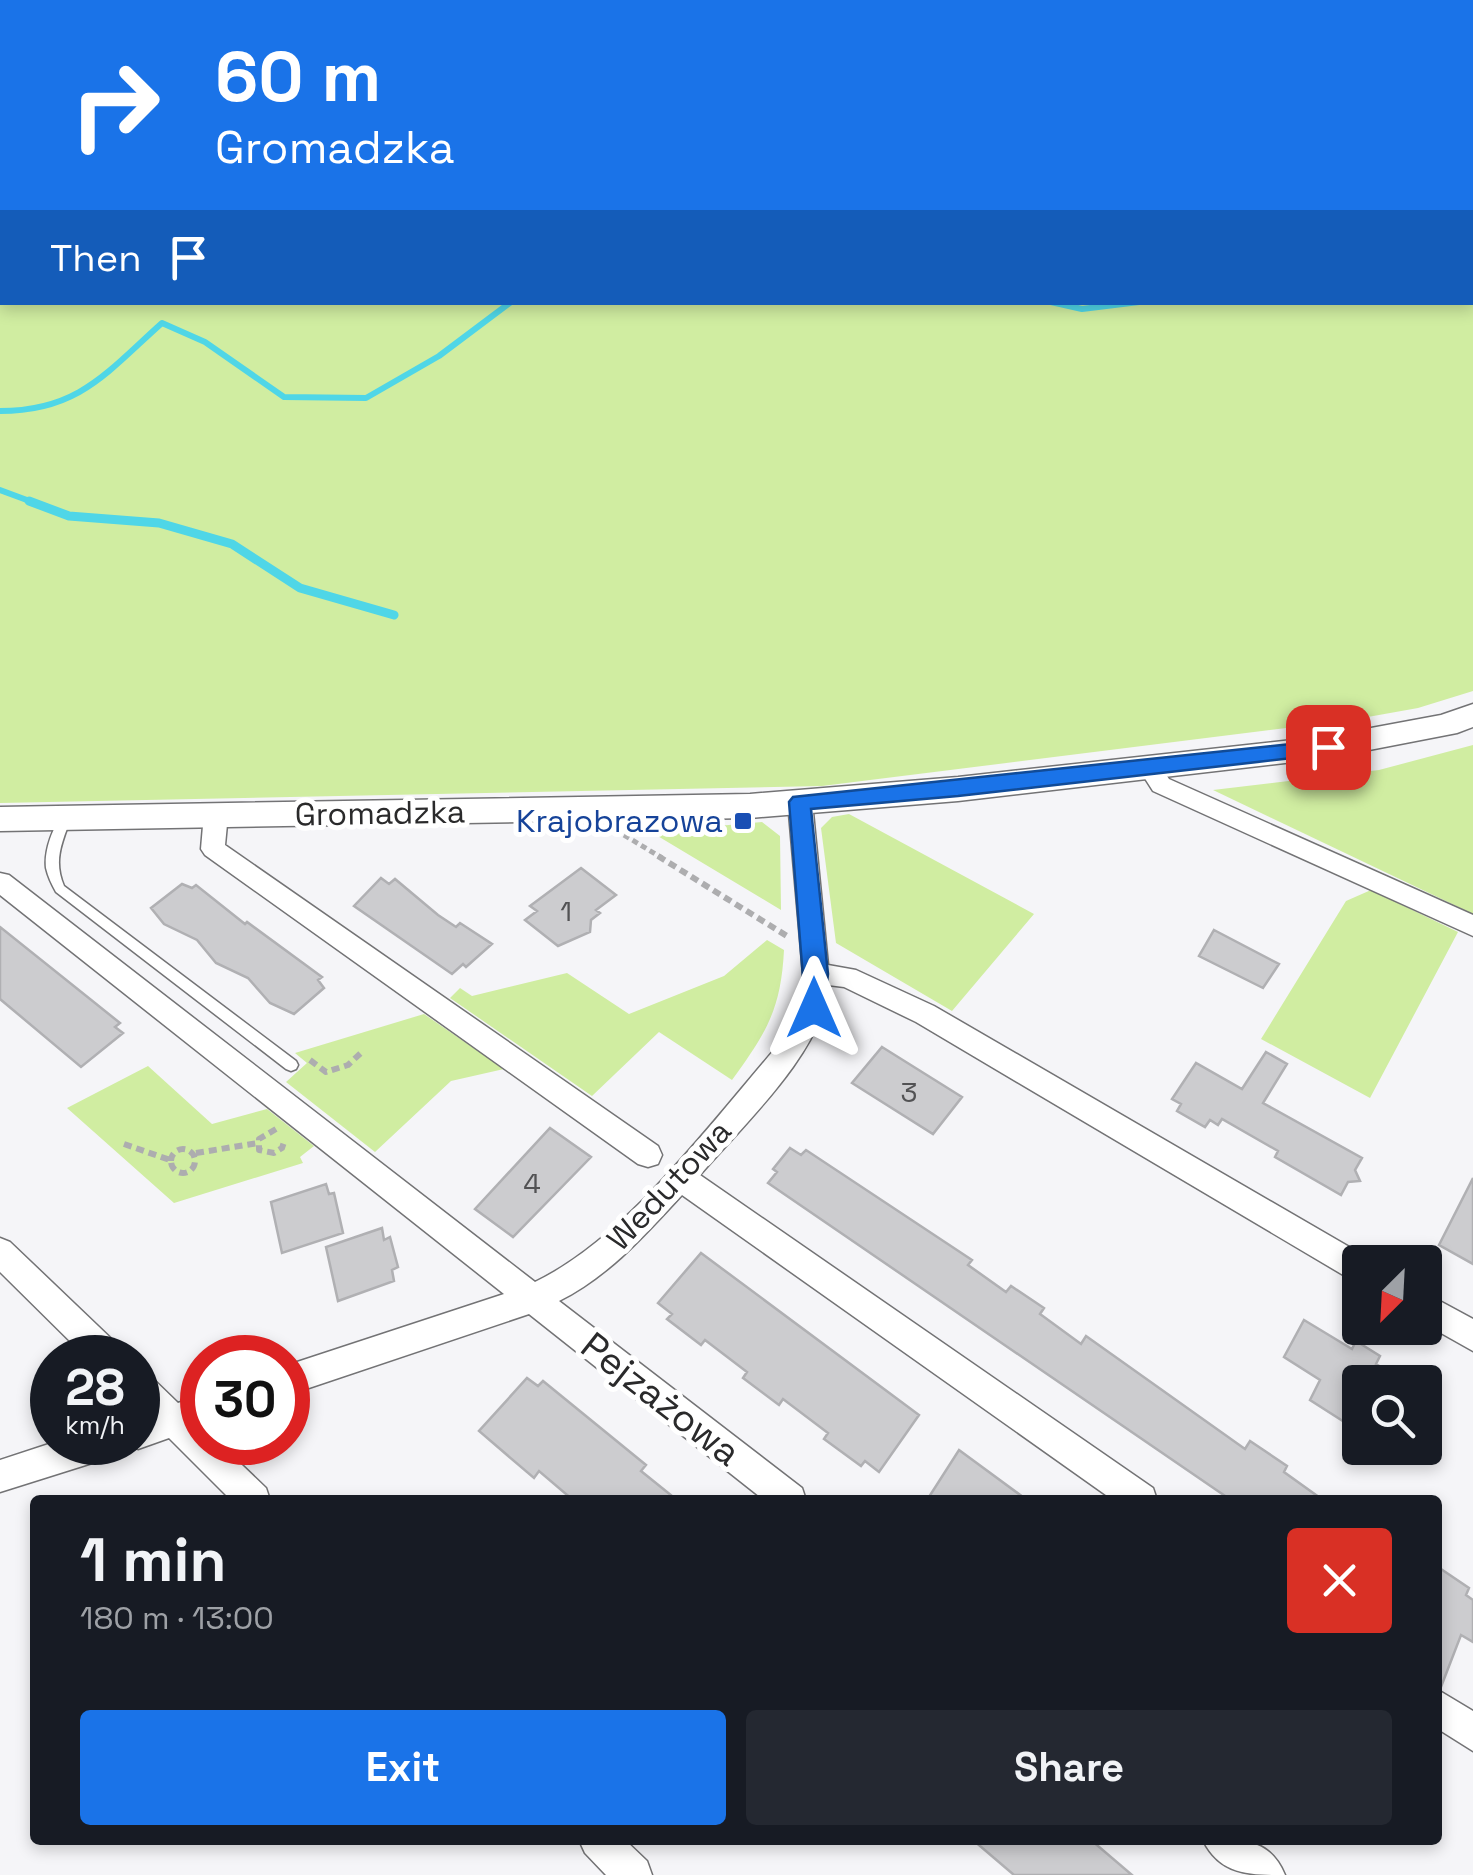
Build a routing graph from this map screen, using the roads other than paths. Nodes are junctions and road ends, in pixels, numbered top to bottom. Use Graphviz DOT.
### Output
graph roads {
  1 [pos="1473,715"];
  2 [pos="1148,766"];
  3 [pos="800,802"];
  4 [pos="216,814"];
  5 [pos="65,818"];
  6 [pos="2,824"];
  7 [pos="0,882"];
  8 [pos="1473,926"];
  9 [pos="815,960"];
  10 [pos="290,1065"];
  11 [pos="648,1155"];
  12 [pos="680,1176"];
  13 [pos="0,1252"];
  14 [pos="1342,1258"];
  15 [pos="532,1299"];
  16 [pos="1442,1317"];
  17 [pos="85,1335"];
  18 [pos="1473,1336"];
  19 [pos="310,1373"];
  20 [pos="35,1465"];
  21 [pos="226,1465"];
  22 [pos="0,1476"];
  23 [pos="250,1495"];
  24 [pos="784,1495"];
  25 [pos="1134,1495"];
  26 [pos="1442,1711"];
  27 [pos="1473,1734"];
  28 [pos="603,1845"];
  29 [pos="1228,1845"];
  30 [pos="634,1875"];
  31 [pos="1266,1875"];
  1 -- 2 [label="street, Gromadzka"];
  2 -- 3 [label="street, Gromadzka"];
  2 -- 8 [label="street"];
  3 -- 4 [label="street, Gromadzka"];
  3 -- 9 [label="street, Wedutowa"];
  4 -- 5 [label="street, Gromadzka"];
  4 -- 11 [label="street"];
  5 -- 6 [label="street, Gromadzka"];
  5 -- 10 [label="lane"];
  7 -- 15 [label="street, Pejzażowa"];
  9 -- 12 [label="street, Wedutowa"];
  9 -- 14 [label="street"];
  12 -- 15 [label="street, Wedutowa"];
  12 -- 25 [label="street"];
  13 -- 17 [label="street"];
  15 -- 19 [label="street, Wedutowa"];
  15 -- 24 [label="street, Pejzażowa"];
  16 -- 18 [label="street"];
  20 -- 22 [label="street"];
  21 -- 23 [label="street"];
  26 -- 27 [label="street"];
  28 -- 30 [label="street"];
  29 -- 31 [label="street"];
}
